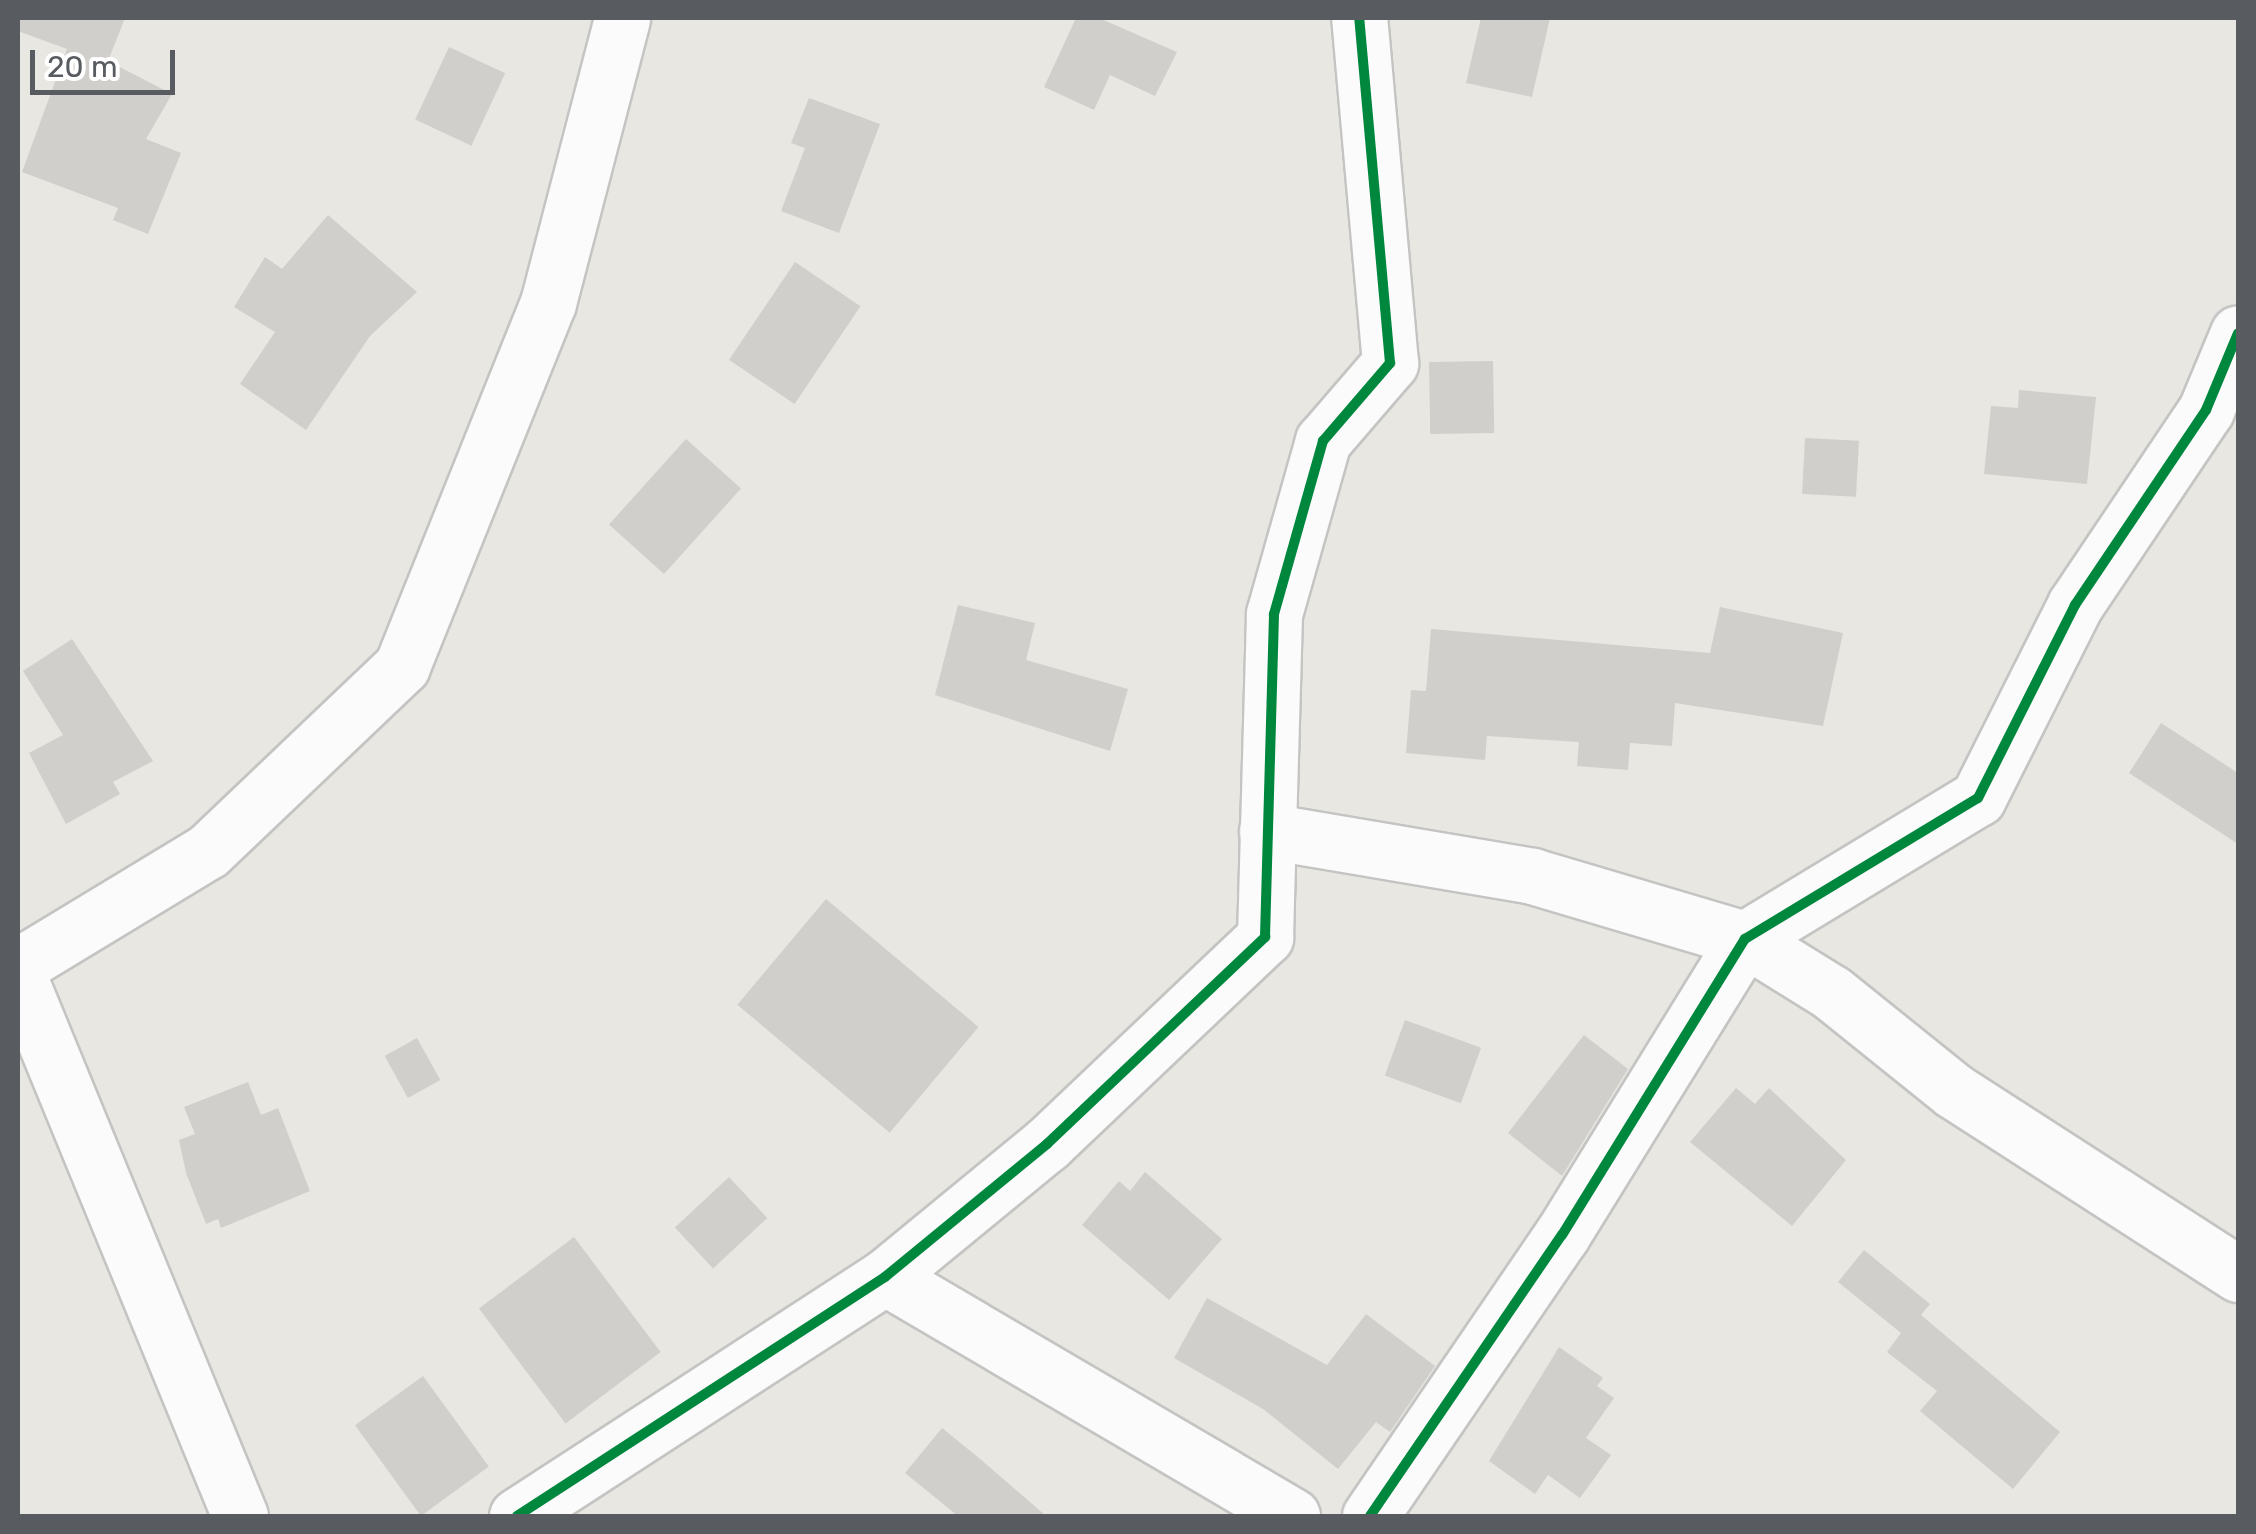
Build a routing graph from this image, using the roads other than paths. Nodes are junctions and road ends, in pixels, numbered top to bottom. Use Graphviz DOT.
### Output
graph roads {
  1 [pos="622,18"];
  2 [pos="1359,18"];
  3 [pos="2238,332"];
  4 [pos="1267,830"];
  5 [pos="1745,939"];
  6 [pos="18,966"];
  7 [pos="18,975"];
  8 [pos="2238,1274"];
  9 [pos="885,1277"];
  10 [pos="240,1516"];
  11 [pos="517,1516"];
  12 [pos="1292,1516"];
  13 [pos="1370,1516"];
  1 -- 6 [label="street"];
  2 -- 4 [label="street"];
  3 -- 5 [label="street"];
  4 -- 5 [label="street"];
  4 -- 9 [label="street"];
  5 -- 8 [label="street"];
  5 -- 13 [label="street"];
  7 -- 10 [label="street"];
  9 -- 11 [label="street"];
  9 -- 12 [label="street"];
}
